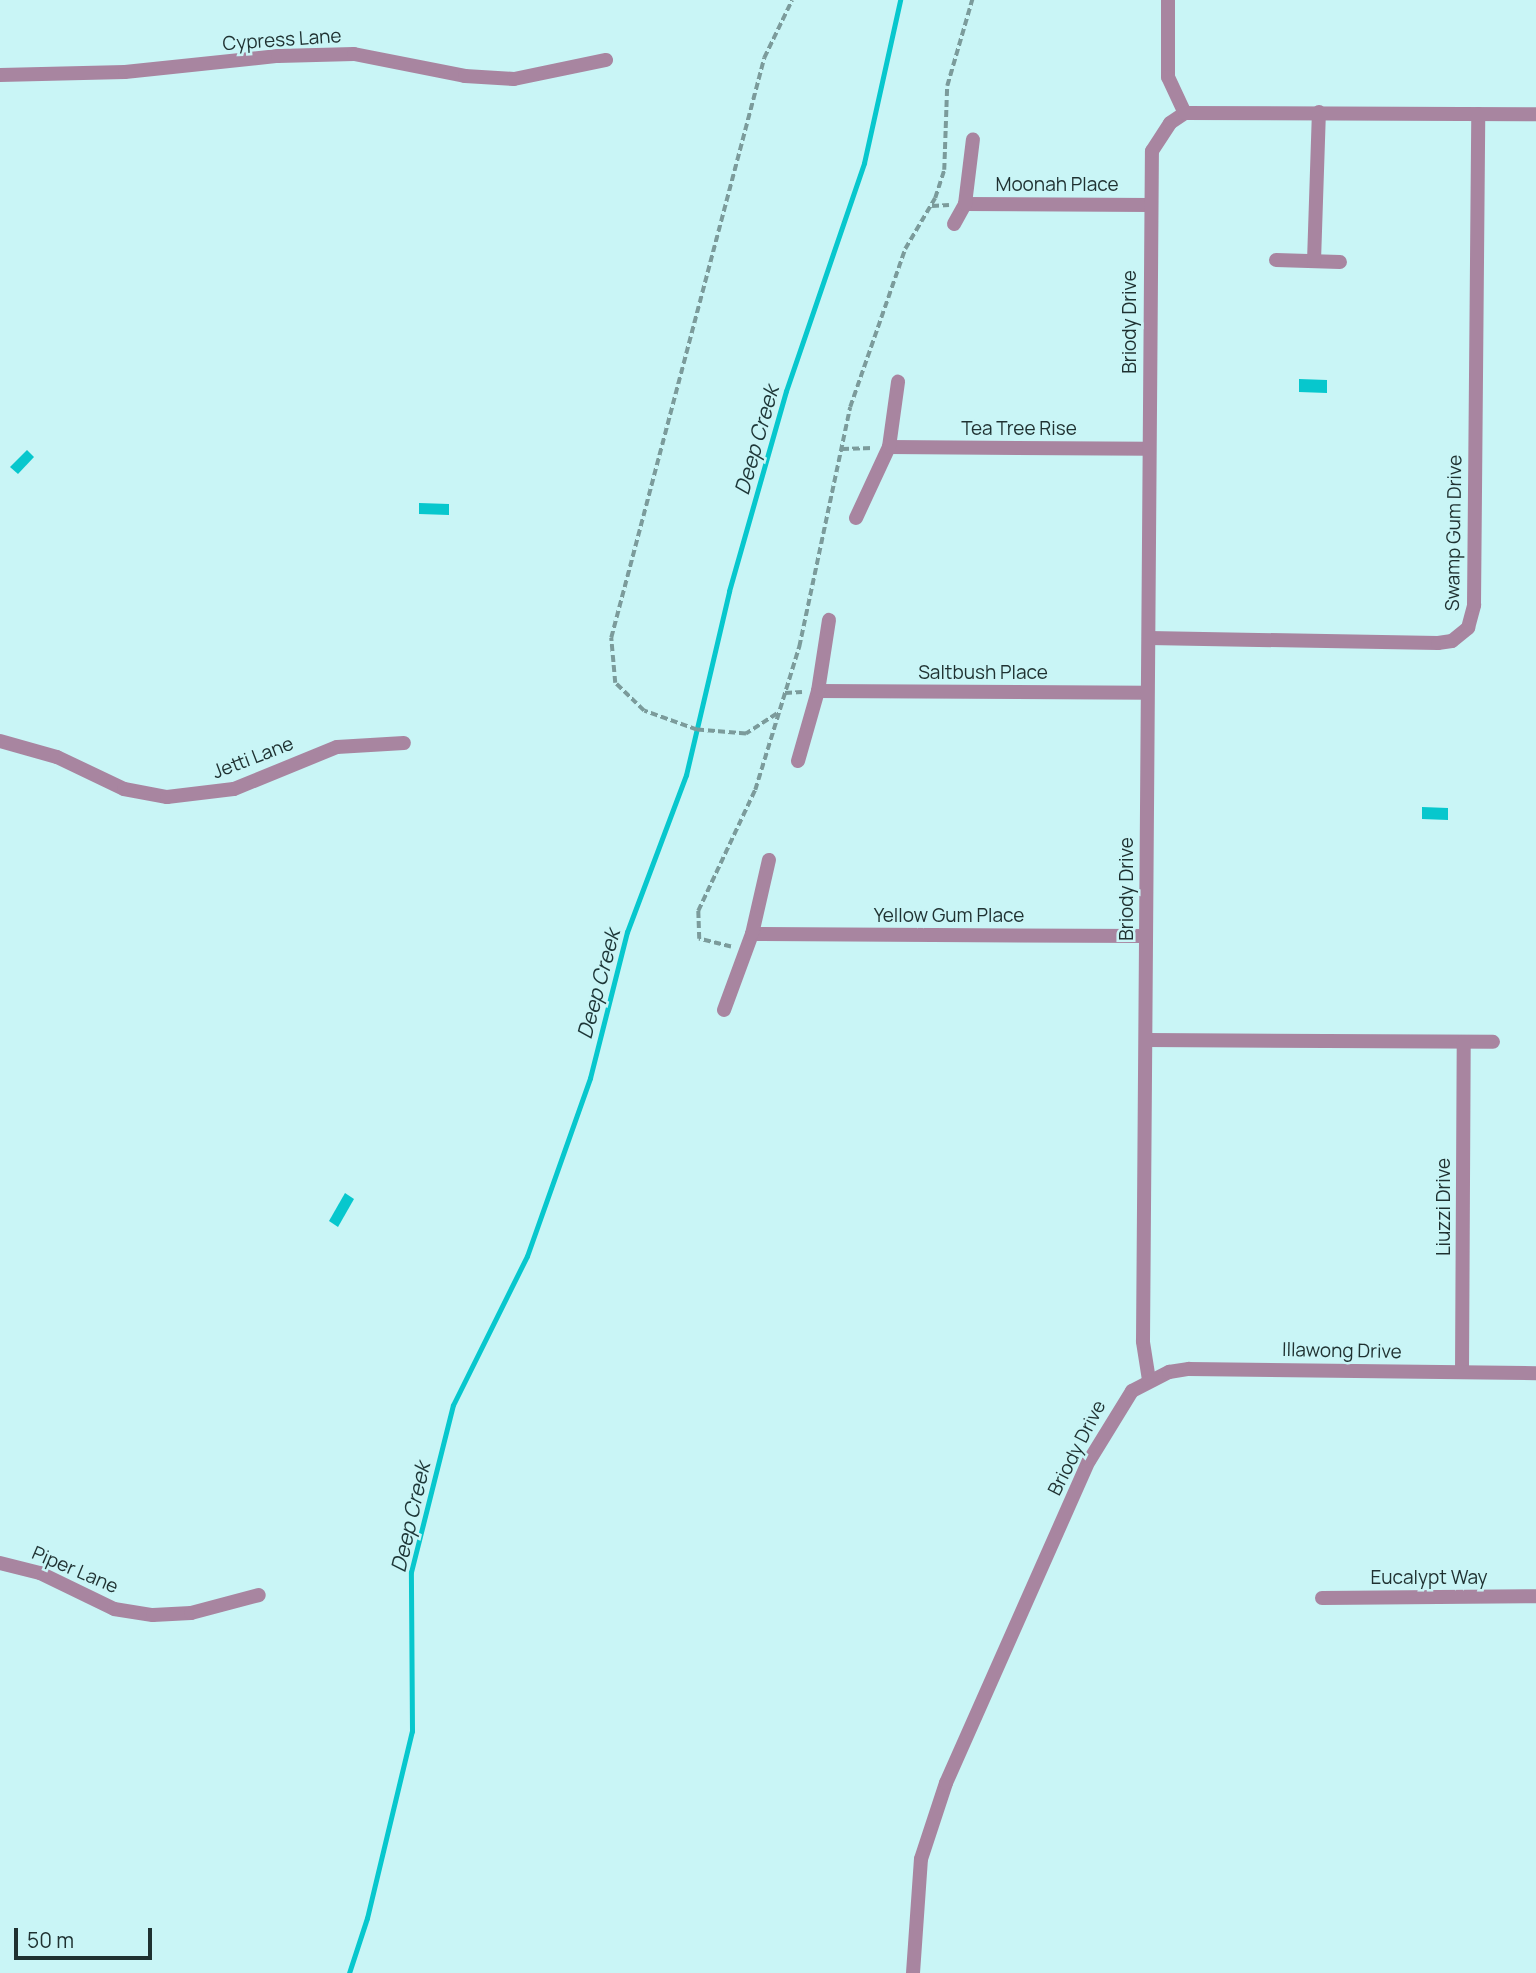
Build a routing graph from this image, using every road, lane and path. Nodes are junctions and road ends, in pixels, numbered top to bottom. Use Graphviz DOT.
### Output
graph roads {
  1 [pos="792,0"];
  2 [pos="972,0"];
  3 [pos="1168,0"];
  4 [pos="606,60"];
  5 [pos="0,75"];
  6 [pos="1318,112"];
  7 [pos="1185,113"];
  8 [pos="1478,114"];
  9 [pos="1536,114"];
  10 [pos="973,139"];
  11 [pos="965,204"];
  12 [pos="1150,205"];
  13 [pos="954,224"];
  14 [pos="1276,260"];
  15 [pos="1314,261"];
  16 [pos="1340,262"];
  17 [pos="898,382"];
  18 [pos="889,447"];
  19 [pos="841,449"];
  20 [pos="1149,449"];
  21 [pos="856,518"];
  22 [pos="829,620"];
  23 [pos="1149,638"];
  24 [pos="818,691"];
  25 [pos="1147,693"];
  26 [pos="778,713"];
  27 [pos="0,741"];
  28 [pos="404,743"];
  29 [pos="798,761"];
  30 [pos="769,860"];
  31 [pos="752,934"];
  32 [pos="1146,936"];
  33 [pos="745,951"];
  34 [pos="723,1010"];
  35 [pos="1147,1040"];
  36 [pos="1464,1042"];
  37 [pos="1493,1042"];
  38 [pos="1462,1372"];
  39 [pos="1536,1373"];
  40 [pos="1149,1380"];
  41 [pos="0,1563"];
  42 [pos="259,1595"];
  43 [pos="1536,1596"];
  44 [pos="1322,1598"];
  45 [pos="913,1973"];
  1 -- 26 [label="path"];
  2 -- 19 [label="path"];
  3 -- 7 [label="street"];
  4 -- 5 [label="street, Cypress Lane"];
  6 -- 7 [label="street"];
  6 -- 8 [label="street"];
  6 -- 15 [label="street"];
  7 -- 12 [label="street, Briody Drive"];
  8 -- 9 [label="street"];
  8 -- 23 [label="street, Swamp Gum Drive"];
  10 -- 11 [label="street, Moonah Place"];
  11 -- 12 [label="street, Moonah Place"];
  11 -- 13 [label="street, Moonah Place"];
  12 -- 20 [label="street, Briody Drive"];
  14 -- 15 [label="street"];
  15 -- 16 [label="street"];
  17 -- 18 [label="street"];
  18 -- 19 [label="path"];
  18 -- 20 [label="street, Tea Tree Rise"];
  18 -- 21 [label="street"];
  19 -- 26 [label="path"];
  20 -- 23 [label="street, Briody Drive"];
  22 -- 24 [label="street"];
  23 -- 25 [label="street, Briody Drive"];
  24 -- 25 [label="street, Saltbush Place"];
  24 -- 29 [label="street"];
  25 -- 32 [label="street, Briody Drive"];
  26 -- 33 [label="path"];
  27 -- 28 [label="street, Jetti Lane"];
  30 -- 31 [label="street"];
  31 -- 32 [label="street, Yellow Gum Place"];
  31 -- 33 [label="street"];
  32 -- 35 [label="street, Briody Drive"];
  33 -- 34 [label="street"];
  35 -- 36 [label="street"];
  35 -- 40 [label="street, Briody Drive"];
  36 -- 37 [label="street"];
  36 -- 38 [label="street, Liuzzi Drive"];
  38 -- 39 [label="street, Illawong Drive"];
  38 -- 40 [label="street, Illawong Drive"];
  40 -- 45 [label="street, Briody Drive"];
  41 -- 42 [label="street, Piper Lane"];
  43 -- 44 [label="street, Eucalypt Way"];
}
